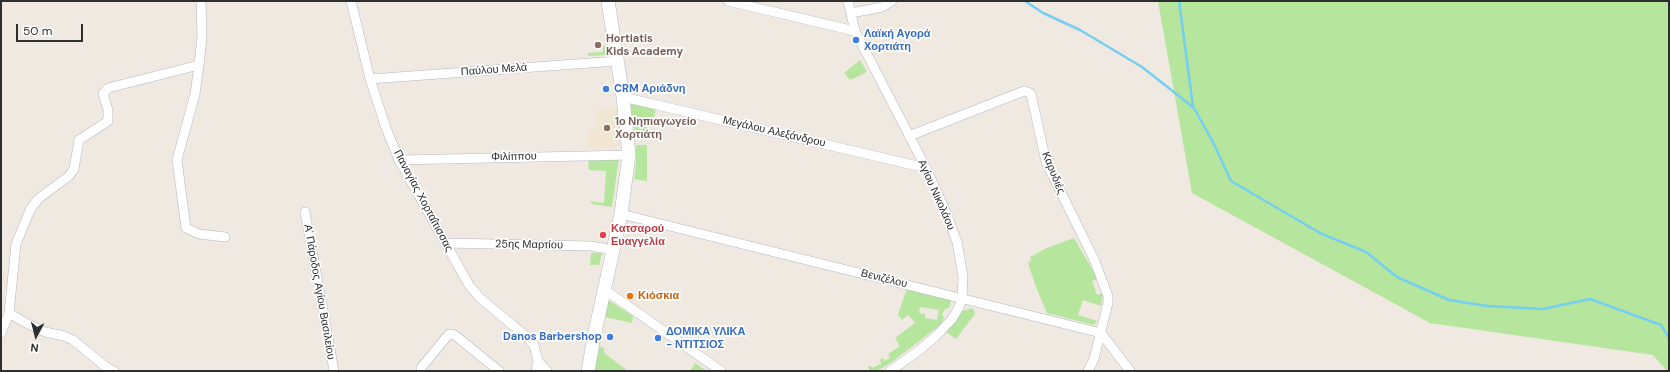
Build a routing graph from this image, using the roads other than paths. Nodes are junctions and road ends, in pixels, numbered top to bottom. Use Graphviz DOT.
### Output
graph roads {
  1 [pos="201,1"];
  2 [pos="351,1"];
  3 [pos="608,1"];
  4 [pos="728,1"];
  5 [pos="848,1"];
  6 [pos="892,1"];
  7 [pos="850,13"];
  8 [pos="856,31"];
  9 [pos="617,61"];
  10 [pos="199,65"];
  11 [pos="370,79"];
  12 [pos="623,97"];
  13 [pos="909,136"];
  14 [pos="629,155"];
  15 [pos="399,160"];
  16 [pos="926,168"];
  17 [pos="305,212"];
  18 [pos="621,214"];
  19 [pos="225,237"];
  20 [pos="445,243"];
  21 [pos="613,250"];
  22 [pos="605,290"];
  23 [pos="962,299"];
  24 [pos="9,313"];
  25 [pos="1,333"];
  26 [pos="1101,334"];
  27 [pos="538,361"];
  28 [pos="421,368"];
  29 [pos="114,371"];
  30 [pos="334,371"];
  31 [pos="499,371"];
  32 [pos="536,371"];
  33 [pos="547,371"];
  34 [pos="588,371"];
  35 [pos="721,371"];
  36 [pos="890,371"];
  37 [pos="1088,371"];
  38 [pos="1130,371"];
  1 -- 10 [label="street"];
  2 -- 11 [label="street, Παναγίας Χορταΐτισσας"];
  3 -- 9 [label="street"];
  4 -- 8 [label="street"];
  5 -- 7 [label="street, Αγίου Νικολάου"];
  6 -- 7 [label="street"];
  7 -- 8 [label="street, Αγίου Νικολάου"];
  8 -- 13 [label="street, Αγίου Νικολάου"];
  9 -- 11 [label="street, Παύλου Μελά"];
  9 -- 12 [label="street"];
  10 -- 19 [label="street"];
  10 -- 24 [label="street"];
  11 -- 15 [label="street, Παναγίας Χορταΐτισσας"];
  12 -- 14 [label="street"];
  12 -- 16 [label="street, Μεγάλου Αλεξάνδρου"];
  13 -- 16 [label="street, Αγίου Νικολάου"];
  13 -- 26 [label="street, Καρυδιές"];
  14 -- 15 [label="street, Φιλίππου"];
  14 -- 18 [label="street"];
  15 -- 20 [label="street, Παναγίας Χορταΐτισσας"];
  16 -- 23 [label="street, Αγίου Νικολάου"];
  17 -- 30 [label="street, Α' Πάροδος Αγίου Βασιλείου"];
  18 -- 21 [label="street"];
  18 -- 23 [label="street, Βενιζέλου"];
  20 -- 21 [label="street, 25ης Μαρτίου"];
  20 -- 27 [label="street, Παναγίας Χορταΐτισσας"];
  21 -- 22 [label="street"];
  22 -- 34 [label="street"];
  22 -- 35 [label="street"];
  23 -- 26 [label="street, Βενιζέλου"];
  23 -- 36 [label="street, Αγίου Νικολάου"];
  24 -- 25 [label="street"];
  24 -- 29 [label="street"];
  26 -- 37 [label="street, Καρυδιές"];
  26 -- 38 [label="street"];
  27 -- 32 [label="street"];
  27 -- 33 [label="street, Παναγίας Χορταΐτισσας"];
  28 -- 31 [label="street"];
}
